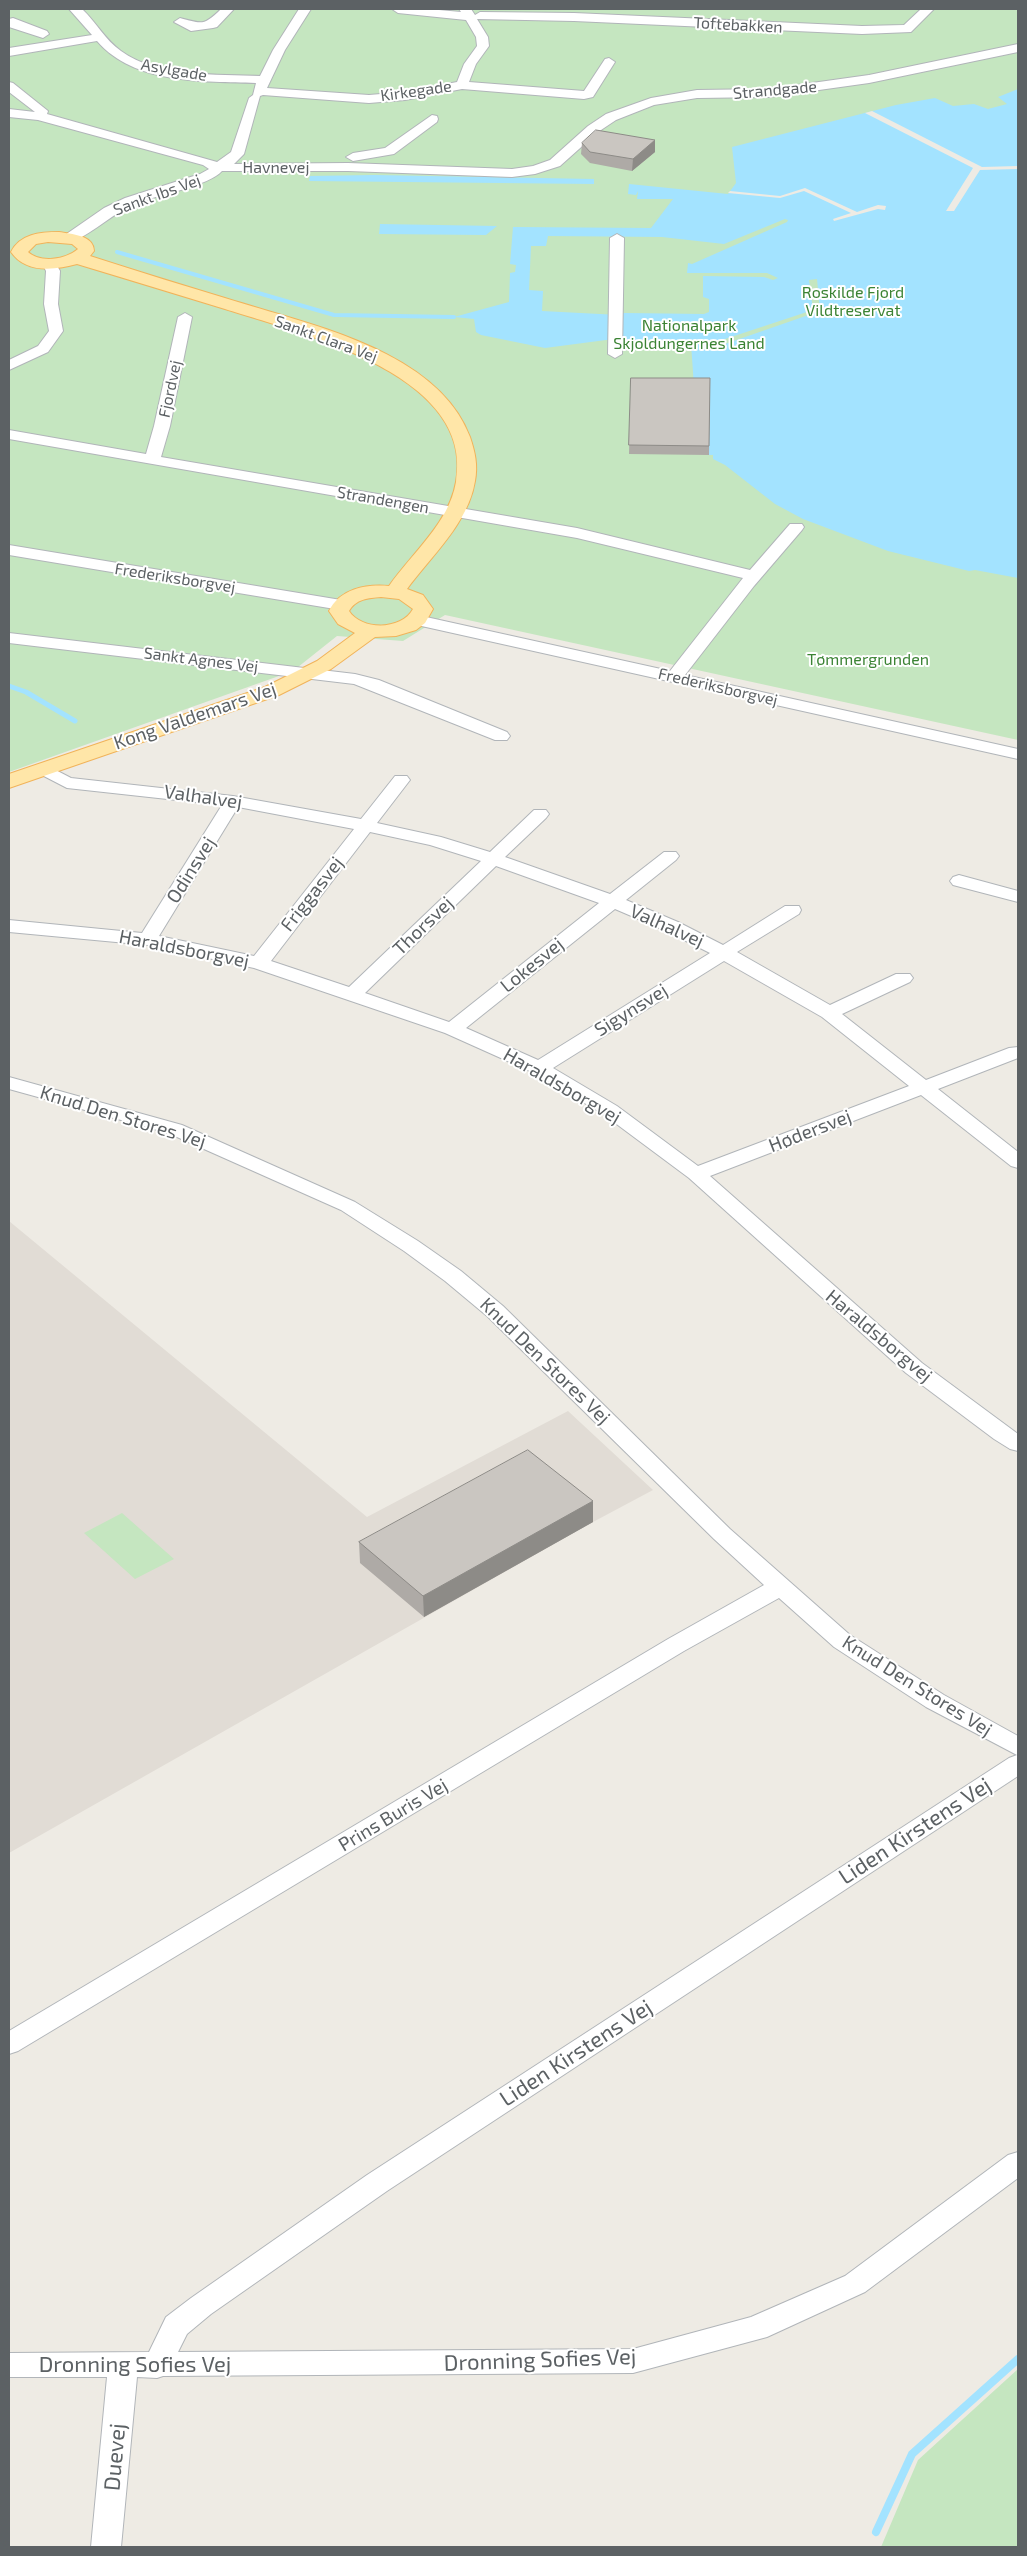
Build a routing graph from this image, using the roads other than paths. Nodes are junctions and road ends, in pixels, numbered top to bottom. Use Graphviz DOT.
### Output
graph roads {
  1 [pos="75,9"];
  2 [pos="228,9"];
  3 [pos="305,9"];
  4 [pos="398,9"];
  5 [pos="928,9"];
  6 [pos="472,14"];
  7 [pos="180,22"];
  8 [pos="9,23"];
  9 [pos="43,34"];
  10 [pos="101,37"];
  11 [pos="1018,48"];
  12 [pos="9,52"];
  13 [pos="609,62"];
  14 [pos="462,85"];
  15 [pos="9,86"];
  16 [pos="259,91"];
  17 [pos="9,113"];
  18 [pos="39,116"];
  19 [pos="432,119"];
  20 [pos="550,166"];
  21 [pos="216,167"];
  22 [pos="348,167"];
  23 [pos="9,236"];
  24 [pos="70,238"];
  25 [pos="617,238"];
  26 [pos="28,242"];
  27 [pos="77,258"];
  28 [pos="49,263"];
  29 [pos="185,316"];
  30 [pos="615,354"];
  31 [pos="9,366"];
  32 [pos="9,435"];
  33 [pos="152,460"];
  34 [pos="455,512"];
  35 [pos="796,527"];
  36 [pos="9,550"];
  37 [pos="754,576"];
  38 [pos="394,592"];
  39 [pos="341,605"];
  40 [pos="417,620"];
  41 [pos="370,630"];
  42 [pos="9,638"];
  43 [pos="314,673"];
  44 [pos="674,677"];
  45 [pos="502,736"];
  46 [pos="1018,754"];
  47 [pos="44,769"];
  48 [pos="9,780"];
  49 [pos="401,780"];
  50 [pos="233,801"];
  51 [pos="540,814"];
  52 [pos="364,825"];
  53 [pos="670,856"];
  54 [pos="493,859"];
  55 [pos="959,881"];
  56 [pos="1018,897"];
  57 [pos="611,901"];
  58 [pos="792,910"];
  59 [pos="9,926"];
  60 [pos="148,939"];
  61 [pos="723,952"];
  62 [pos="259,963"];
  63 [pos="903,978"];
  64 [pos="353,994"];
  65 [pos="829,1013"];
  66 [pos="452,1029"];
  67 [pos="1016,1052"];
  68 [pos="539,1068"];
  69 [pos="9,1083"];
  70 [pos="924,1087"];
  71 [pos="1018,1162"];
  72 [pos="696,1174"];
  73 [pos="1018,1444"];
  74 [pos="779,1587"];
  75 [pos="1018,1747"];
  76 [pos="1018,1764"];
  77 [pos="9,2044"];
  78 [pos="1018,2163"];
  79 [pos="9,2365"];
  80 [pos="123,2366"];
  81 [pos="158,2366"];
  82 [pos="106,2547"];
  1 -- 10 [label="street, Asylgade"];
  2 -- 7 [label="street"];
  3 -- 16 [label="street, Sankt Ibs Vej"];
  4 -- 6 [label="street, Toftebakken"];
  5 -- 6 [label="street, Toftebakken"];
  6 -- 14 [label="street"];
  8 -- 9 [label="street"];
  10 -- 12 [label="street"];
  10 -- 16 [label="street, Asylgade"];
  11 -- 20 [label="street, Strandgade"];
  13 -- 14 [label="street, Kirkegade"];
  14 -- 16 [label="street, Kirkegade"];
  15 -- 18 [label="street"];
  16 -- 21 [label="street, Sankt Ibs Vej"];
  17 -- 18 [label="street, Havnevej"];
  18 -- 21 [label="street, Havnevej"];
  19 -- 22 [label="street"];
  20 -- 22 [label="street, Havnevej"];
  21 -- 22 [label="street, Havnevej"];
  21 -- 24 [label="street, Sankt Ibs Vej"];
  23 -- 26 [label="main road"];
  24 -- 26 [label="main road"];
  24 -- 27 [label="main road"];
  25 -- 30 [label="street"];
  26 -- 28 [label="main road"];
  27 -- 28 [label="main road"];
  27 -- 34 [label="main road, Sankt Clara Vej"];
  28 -- 31 [label="street"];
  29 -- 33 [label="street, Fjordvej"];
  32 -- 33 [label="street, Strandengen"];
  33 -- 34 [label="street, Strandengen"];
  34 -- 37 [label="street, Strandengen"];
  34 -- 38 [label="main road, Sankt Clara Vej"];
  35 -- 37 [label="street"];
  36 -- 39 [label="street, Frederiksborgvej"];
  37 -- 44 [label="street"];
  38 -- 39 [label="main road"];
  38 -- 40 [label="main road"];
  39 -- 41 [label="main road"];
  40 -- 41 [label="main road"];
  40 -- 44 [label="street, Frederiksborgvej"];
  41 -- 43 [label="main road, Kong Valdemars Vej"];
  42 -- 43 [label="street, Sankt Agnes Vej"];
  43 -- 45 [label="street, Sankt Agnes Vej"];
  43 -- 47 [label="main road, Kong Valdemars Vej"];
  44 -- 46 [label="street, Frederiksborgvej"];
  47 -- 48 [label="main road, Kong Valdemars Vej"];
  47 -- 50 [label="street, Valhalvej"];
  49 -- 52 [label="street"];
  50 -- 52 [label="street, Valhalvej"];
  50 -- 60 [label="street, Odinsvej"];
  51 -- 54 [label="street"];
  52 -- 54 [label="street, Valhalvej"];
  52 -- 62 [label="street, Friggasvej"];
  53 -- 57 [label="street, Valhalvej"];
  54 -- 57 [label="street, Valhalvej"];
  54 -- 64 [label="street, Thorsvej"];
  55 -- 56 [label="street"];
  57 -- 61 [label="street, Valhalvej"];
  57 -- 66 [label="street, Lokesvej"];
  58 -- 61 [label="street, Valhalvej"];
  59 -- 60 [label="street, Haraldsborgvej"];
  60 -- 62 [label="street, Haraldsborgvej"];
  61 -- 65 [label="street, Valhalvej"];
  61 -- 68 [label="street, Sigynsvej"];
  62 -- 64 [label="street, Haraldsborgvej"];
  63 -- 65 [label="street"];
  64 -- 66 [label="street, Haraldsborgvej"];
  65 -- 70 [label="street, Valhalvej"];
  66 -- 68 [label="street, Haraldsborgvej"];
  67 -- 70 [label="street"];
  68 -- 72 [label="street, Haraldsborgvej"];
  69 -- 74 [label="street, Knud Den Stores Vej"];
  70 -- 71 [label="street, Valhalvej"];
  70 -- 72 [label="street, Hødersvej"];
  72 -- 73 [label="street, Haraldsborgvej"];
  74 -- 75 [label="street, Knud Den Stores Vej"];
  74 -- 77 [label="street, Prins Buris Vej"];
  76 -- 81 [label="street, Liden Kirstens Vej"];
  78 -- 81 [label="street, Dronning Sofies Vej"];
  79 -- 80 [label="street, Dronning Sofies Vej"];
  80 -- 81 [label="street, Dronning Sofies Vej"];
  80 -- 82 [label="street, Duevej"];
}
